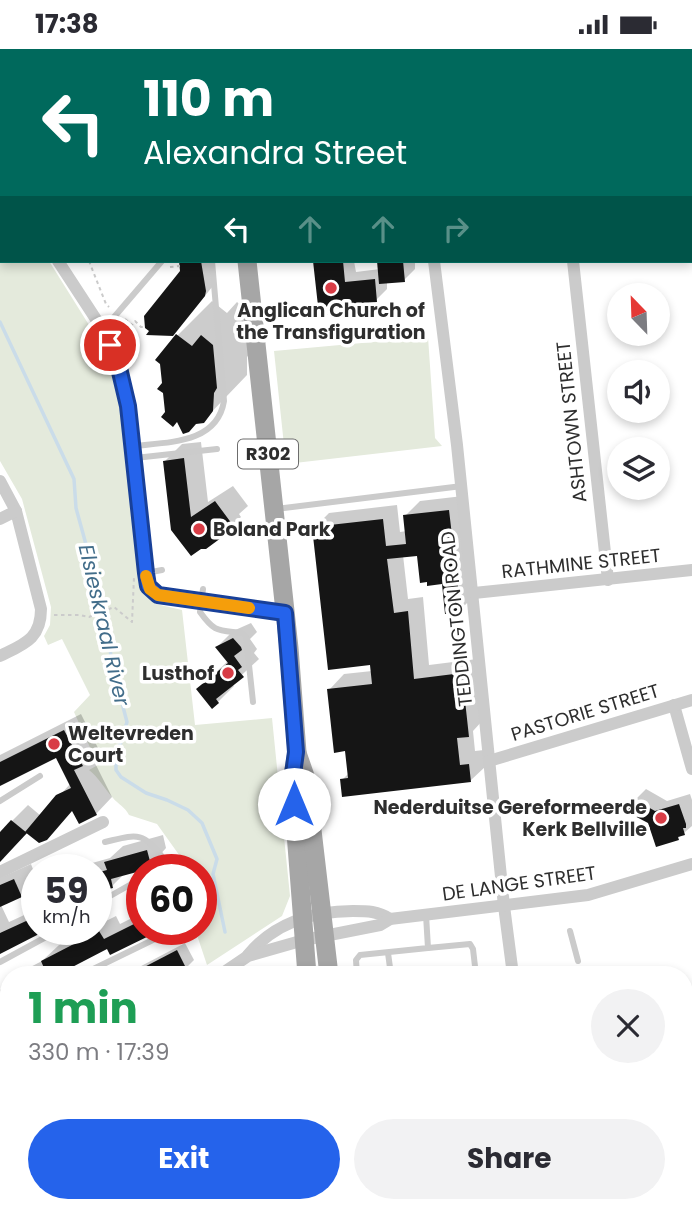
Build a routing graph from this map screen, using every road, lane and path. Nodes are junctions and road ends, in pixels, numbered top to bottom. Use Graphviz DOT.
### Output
graph roads {
  1 [pos="59,263"];
  2 [pos="90,263"];
  3 [pos="160,263"];
  4 [pos="212,263"];
  5 [pos="247,263"];
  6 [pos="434,263"];
  7 [pos="573,263"];
  8 [pos="117,313"];
  9 [pos="145,327"];
  10 [pos="103,330"];
  11 [pos="217,449"];
  12 [pos="134,452"];
  13 [pos="0,481"];
  14 [pos="462,486"];
  15 [pos="274,510"];
  16 [pos="16,511"];
  17 [pos="0,519"];
  18 [pos="162,570"];
  19 [pos="692,570"];
  20 [pos="146,571"];
  21 [pos="608,580"];
  22 [pos="474,593"];
  23 [pos="202,595"];
  24 [pos="285,613"];
  25 [pos="50,615"];
  26 [pos="0,656"];
  27 [pos="692,700"];
  28 [pos="253,702"];
  29 [pos="674,705"];
  30 [pos="296,752"];
  31 [pos="489,761"];
  32 [pos="692,769"];
  33 [pos="40,776"];
  34 [pos="0,801"];
  35 [pos="103,822"];
  36 [pos="105,842"];
  37 [pos="159,854"];
  38 [pos="692,864"];
  39 [pos="0,872"];
  40 [pos="504,906"];
  41 [pos="323,912"];
  42 [pos="425,915"];
  43 [pos="302,917"];
  44 [pos="390,919"];
  45 [pos="570,931"];
  46 [pos="325,936"];
  47 [pos="304,940"];
  48 [pos="31,945"];
  49 [pos="143,945"];
  50 [pos="428,948"];
  51 [pos="388,953"];
  52 [pos="248,956"];
  53 [pos="578,961"];
  54 [pos="0,962"];
  55 [pos="99,966"];
  56 [pos="233,966"];
  57 [pos="306,966"];
  58 [pos="328,966"];
  59 [pos="356,966"];
  60 [pos="390,966"];
  61 [pos="475,966"];
  62 [pos="512,966"];
  1 -- 10 [label="street"];
  2 -- 8 [label="path"];
  3 -- 8 [label="lane"];
  4 -- 12 [label="lane"];
  5 -- 15 [label="main road, R302"];
  6 -- 14 [label="street, TEDDINGTON ROAD"];
  7 -- 21 [label="street, ASHTOWN STREET"];
  8 -- 9 [label="path"];
  8 -- 10 [label="lane"];
  10 -- 12 [label="street"];
  11 -- 12 [label="lane"];
  12 -- 20 [label="street"];
  13 -- 16 [label="street"];
  14 -- 15 [label="lane"];
  14 -- 22 [label="street, TEDDINGTON ROAD"];
  15 -- 24 [label="main road, R302"];
  16 -- 17 [label="street"];
  16 -- 26 [label="street"];
  18 -- 20 [label="lane"];
  19 -- 21 [label="street, RATHMINE STREET"];
  20 -- 23 [label="street"];
  20 -- 25 [label="path"];
  21 -- 22 [label="street, RATHMINE STREET"];
  22 -- 31 [label="street, TEDDINGTON ROAD"];
  23 -- 24 [label="street"];
  23 -- 28 [label="lane"];
  24 -- 30 [label="main road, R302"];
  27 -- 29 [label="street, PASTORIE STREET"];
  29 -- 31 [label="street, PASTORIE STREET"];
  29 -- 32 [label="street"];
  30 -- 41 [label="main road, R302"];
  30 -- 43 [label="main road, R302"];
  31 -- 40 [label="street, TEDDINGTON ROAD"];
  33 -- 34 [label="lane"];
  35 -- 39 [label="street"];
  36 -- 37 [label="lane"];
  38 -- 40 [label="street, DE LANGE STREET"];
  40 -- 42 [label="street, DE LANGE STREET"];
  40 -- 62 [label="street, TEDDINGTON ROAD"];
  41 -- 43 [label="street, DE LANGE STREET"];
  41 -- 44 [label="street, DE LANGE STREET"];
  41 -- 46 [label="main road, R302"];
  42 -- 44 [label="street, DE LANGE STREET"];
  42 -- 50 [label="lane"];
  43 -- 47 [label="main road, R302"];
  43 -- 52 [label="street, DE LANGE STREET"];
  44 -- 46 [label="street, DE LANGE STREET"];
  45 -- 53 [label="lane"];
  46 -- 47 [label="street, DE LANGE STREET"];
  46 -- 58 [label="main road, R302"];
  47 -- 52 [label="street, DE LANGE STREET"];
  47 -- 57 [label="main road, R302"];
  48 -- 54 [label="lane"];
  49 -- 55 [label="lane"];
  50 -- 51 [label="lane"];
  50 -- 61 [label="lane"];
  51 -- 59 [label="lane"];
  51 -- 60 [label="lane"];
  52 -- 56 [label="street"];
}
